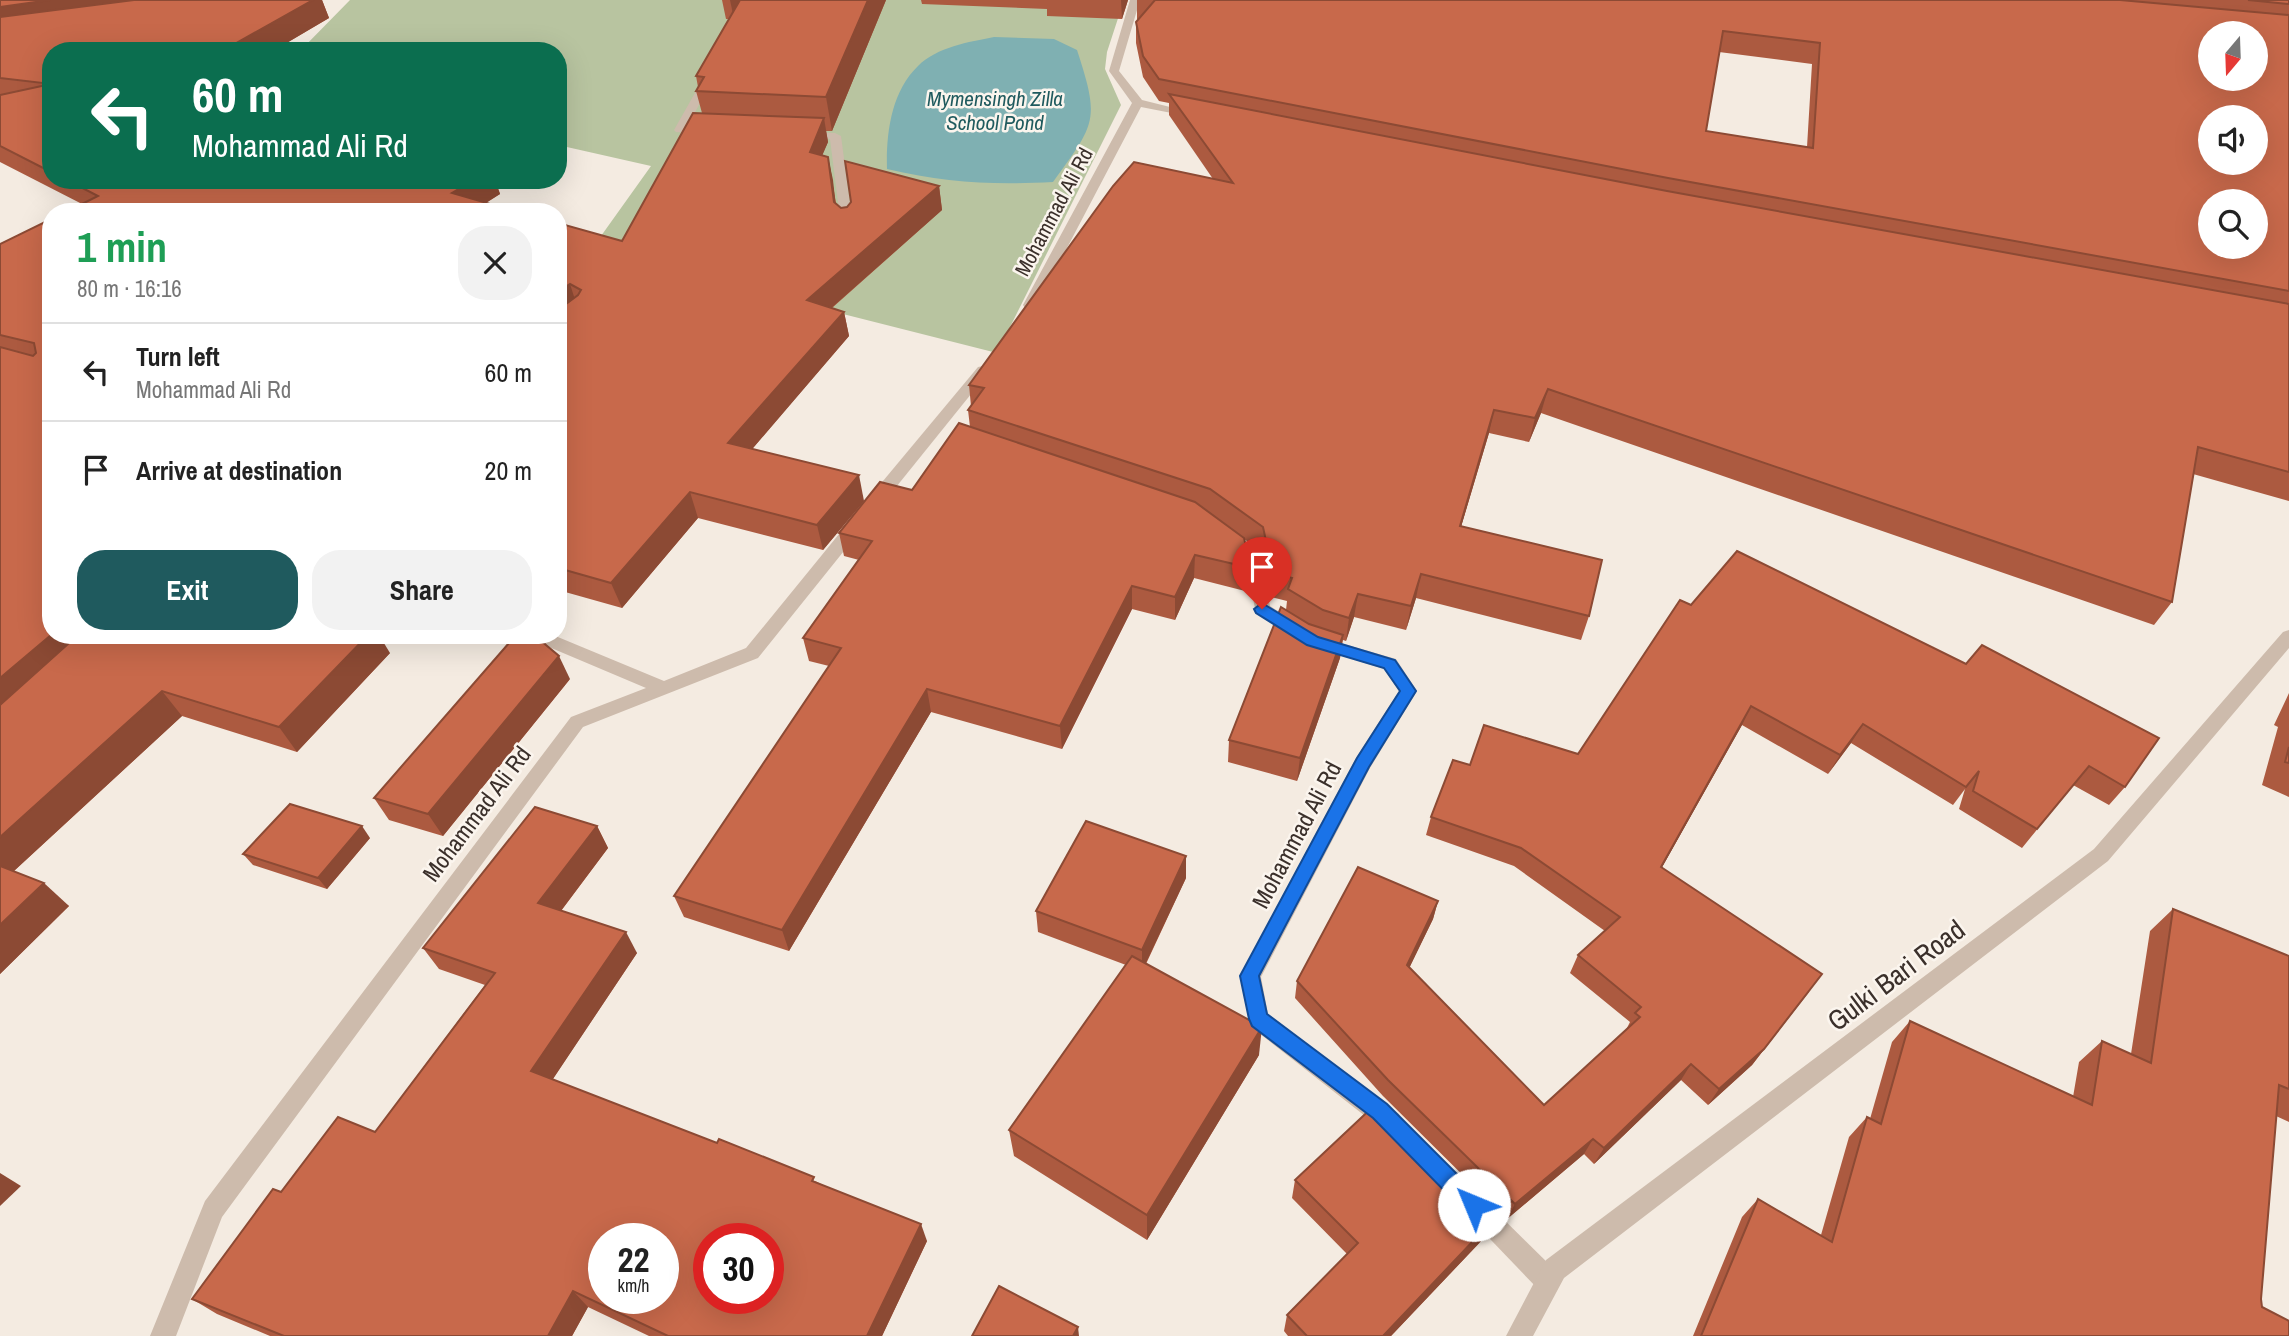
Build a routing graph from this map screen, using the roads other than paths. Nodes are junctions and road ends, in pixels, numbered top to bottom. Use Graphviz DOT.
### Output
graph roads {
  1 [pos="1135,0"];
  2 [pos="713,71"];
  3 [pos="1138,103"];
  4 [pos="1205,117"];
  5 [pos="719,131"];
  6 [pos="796,134"];
  7 [pos="847,226"];
  8 [pos="1019,325"];
  9 [pos="997,352"];
  10 [pos="935,429"];
  11 [pos="959,437"];
  12 [pos="1212,527"];
  13 [pos="2289,636"];
  14 [pos="558,644"];
  15 [pos="664,688"];
  16 [pos="1408,1139"];
  17 [pos="1464,1196"];
  18 [pos="1548,1281"];
  19 [pos="163,1336"];
  20 [pos="1518,1336"];
  1 -- 3 [label="street"];
  2 -- 5 [label="street"];
  3 -- 4 [label="street"];
  3 -- 8 [label="street, Mohammad Ali Rd"];
  6 -- 7 [label="street"];
  9 -- 10 [label="street, Mohammad Ali Rd"];
  10 -- 11 [label="street"];
  10 -- 15 [label="street, Mohammad Ali Rd"];
  12 -- 16 [label="street, Mohammad Ali Rd"];
  13 -- 18 [label="street, Gulki Bari Road"];
  14 -- 15 [label="street"];
  15 -- 19 [label="street, Mohammad Ali Rd"];
  17 -- 18 [label="street"];
  18 -- 20 [label="street, Gulki Bari Road"];
}
